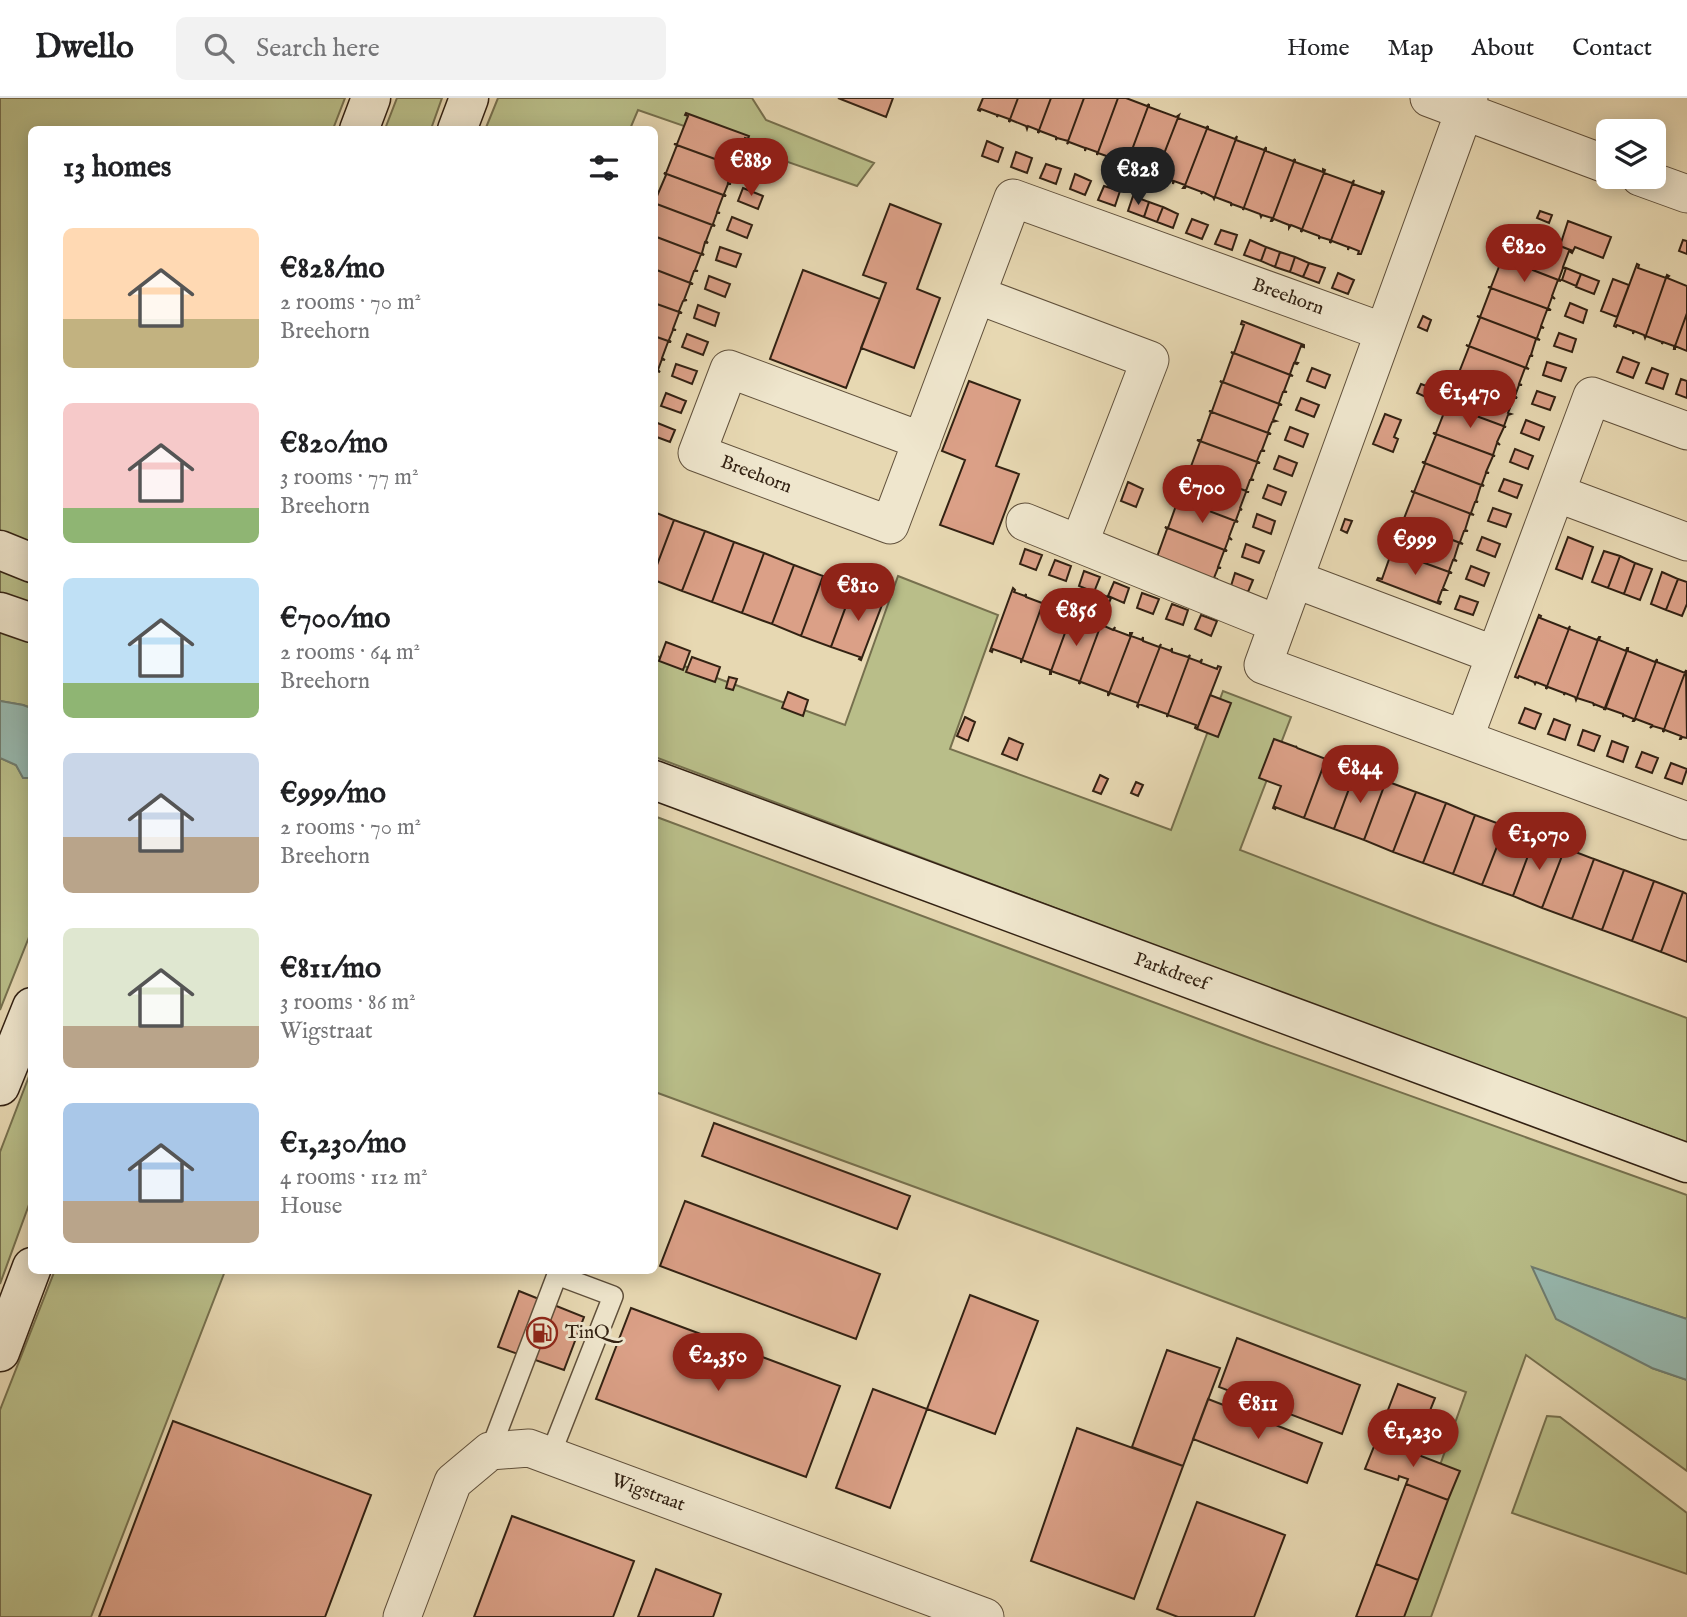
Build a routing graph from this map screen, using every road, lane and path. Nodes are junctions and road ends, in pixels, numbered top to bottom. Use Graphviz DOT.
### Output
graph roads {
  1 [pos="371,98"];
  2 [pos="468,98"];
  3 [pos="1429,98"];
  4 [pos="1467,104"];
  5 [pos="360,126"];
  6 [pos="458,126"];
  7 [pos="1596,160"];
  8 [pos="1666,186"];
  9 [pos="1687,194"];
  10 [pos="977,295"];
  11 [pos="1384,332"];
  12 [pos="1687,431"];
  13 [pos="922,441"];
  14 [pos="1556,493"];
  15 [pos="1025,523"];
  16 [pos="1687,542"];
  17 [pos="1079,544"];
  18 [pos="0,550"];
  19 [pos="28,561"];
  20 [pos="1294,579"];
  21 [pos="0,612"];
  22 [pos="28,622"];
  23 [pos="1278,624"];
  24 [pos="1495,655"];
  25 [pos="1464,739"];
  26 [pos="658,781"];
  27 [pos="1687,821"];
  28 [pos="28,1017"];
  29 [pos="0,1086"];
  30 [pos="1687,1163"];
  31 [pos="29,1274"];
  32 [pos="0,1352"];
  33 [pos="489,1451"];
  34 [pos="550,1456"];
  35 [pos="402,1617"];
  36 [pos="985,1617"];
  1 -- 5 [label="street"];
  2 -- 6 [label="street"];
  3 -- 4 [label="street"];
  4 -- 7 [label="street"];
  4 -- 11 [label="street"];
  8 -- 9 [label="street"];
  10 -- 11 [label="street, Breehorn"];
  10 -- 13 [label="street, Breehorn"];
  10 -- 17 [label="street"];
  11 -- 20 [label="street"];
  12 -- 14 [label="street"];
  13 -- 13 [label="street, Breehorn"];
  14 -- 16 [label="street"];
  14 -- 24 [label="street"];
  15 -- 17 [label="street"];
  17 -- 23 [label="street"];
  18 -- 19 [label="street"];
  20 -- 23 [label="street"];
  20 -- 24 [label="street"];
  21 -- 22 [label="street"];
  23 -- 25 [label="street"];
  24 -- 25 [label="street"];
  25 -- 27 [label="street"];
  26 -- 30 [label="street, Parkdreef"];
  28 -- 29 [label="street"];
  31 -- 32 [label="street"];
  33 -- 34 [label="street, Wigstraat"];
  33 -- 34 [label="lane"];
  33 -- 35 [label="street"];
  34 -- 36 [label="street, Wigstraat"];
}
